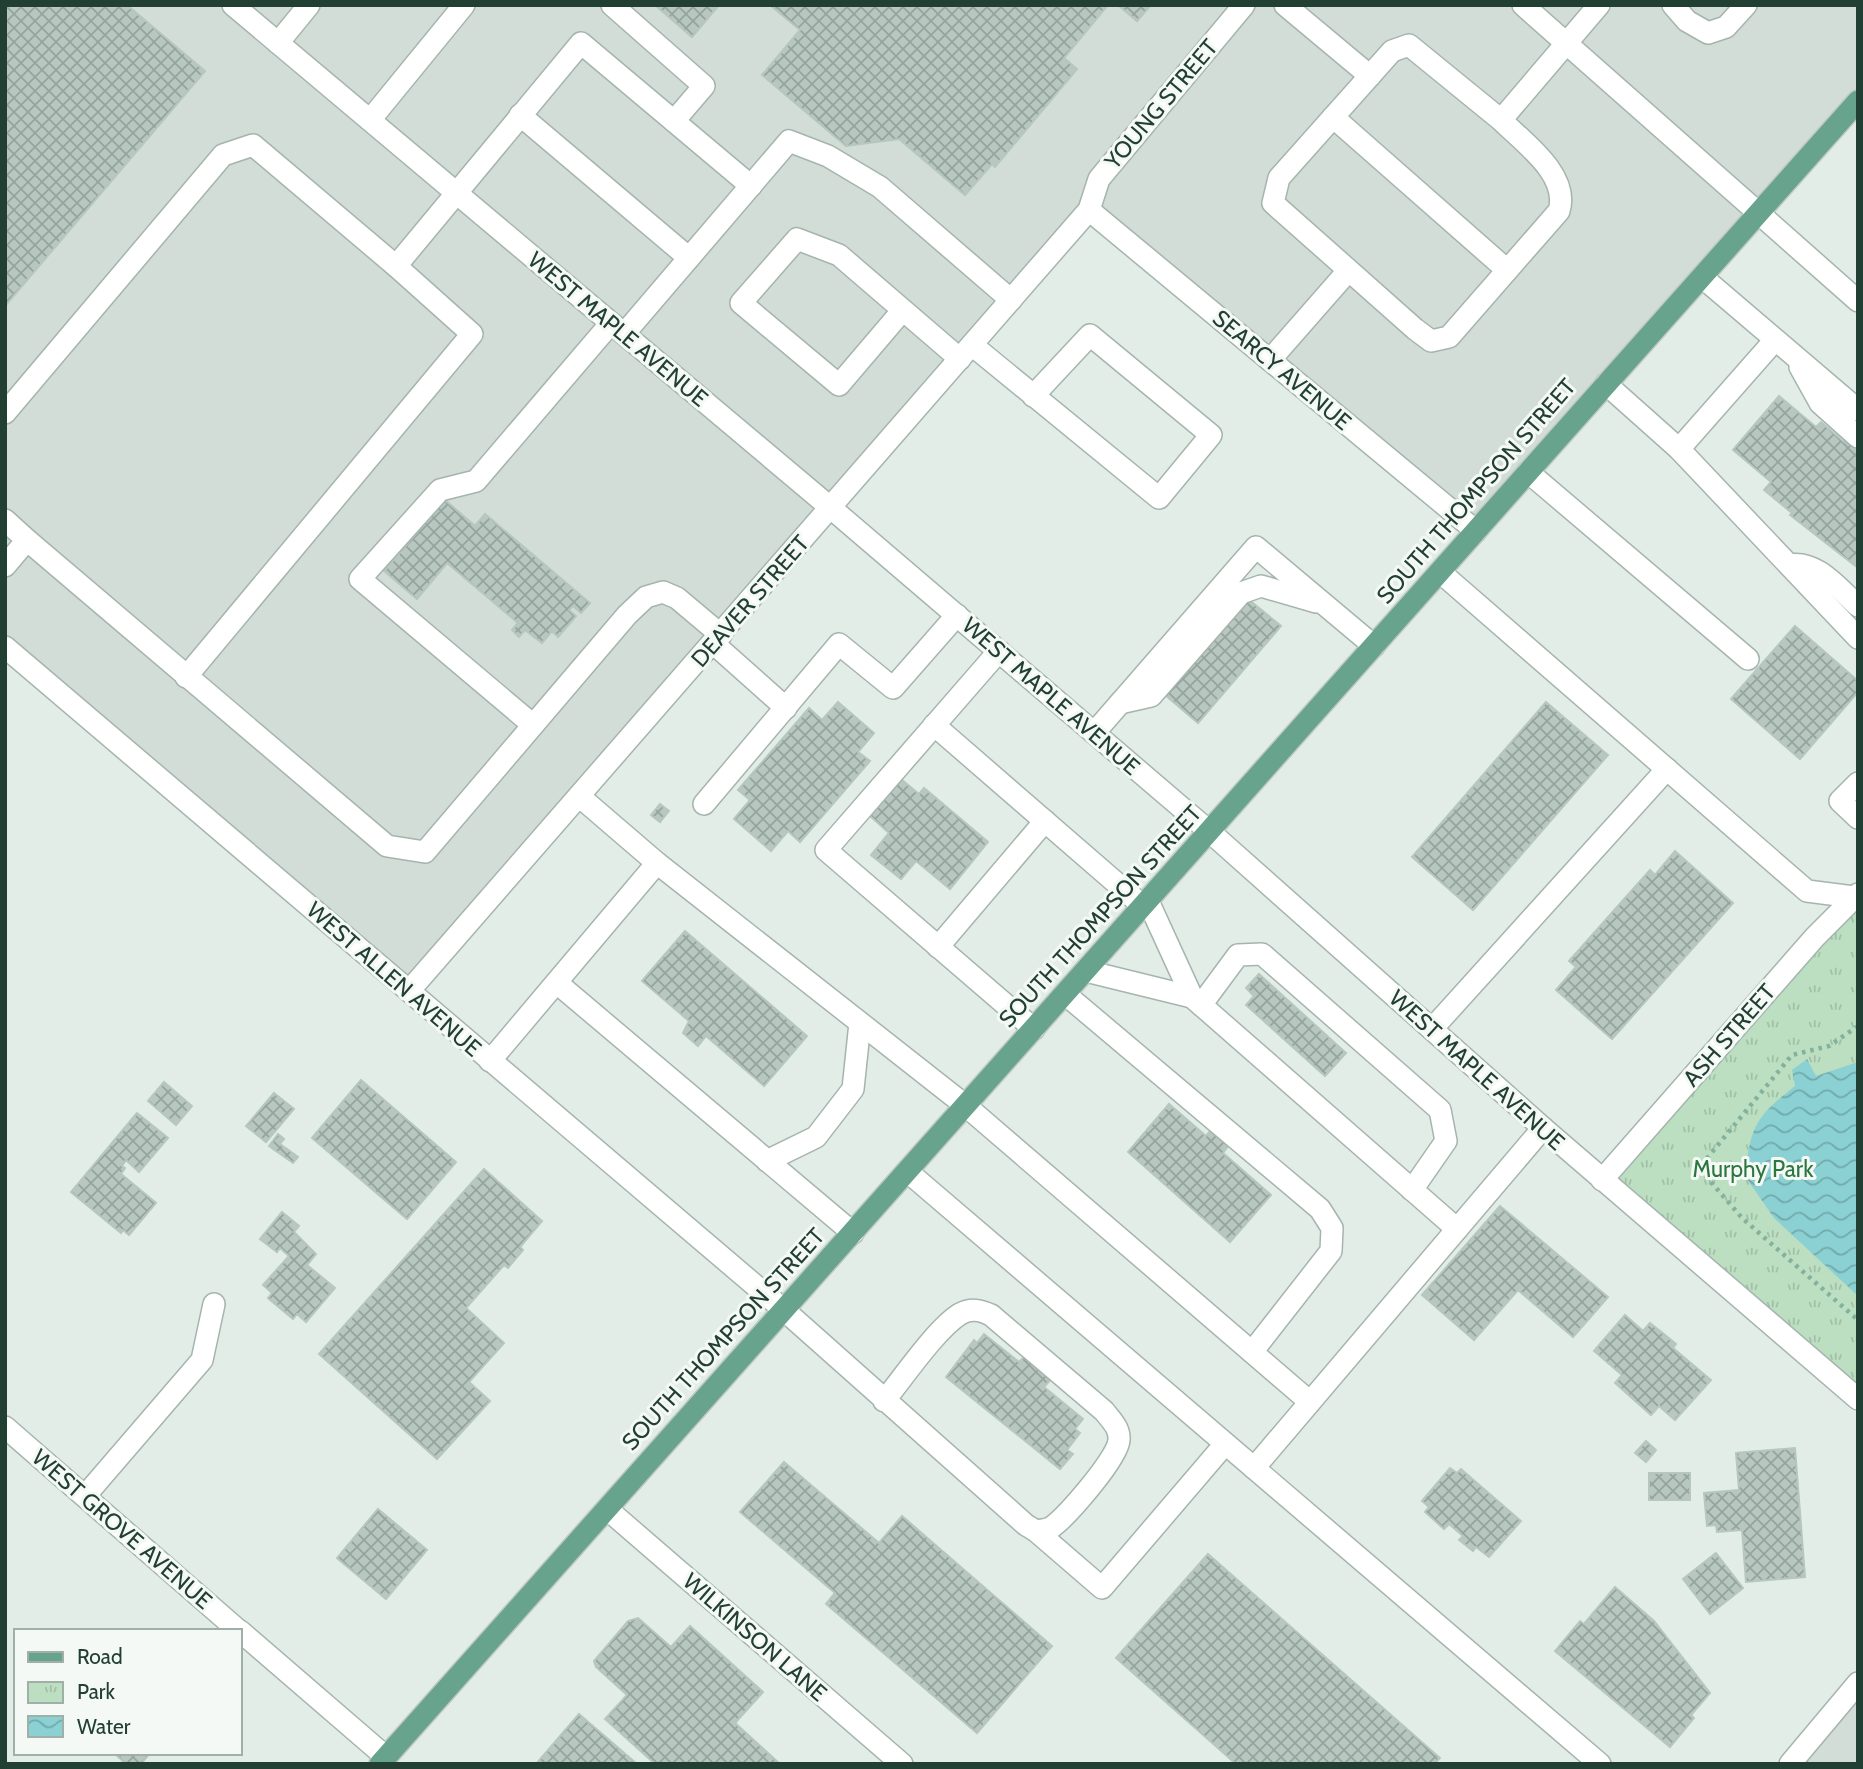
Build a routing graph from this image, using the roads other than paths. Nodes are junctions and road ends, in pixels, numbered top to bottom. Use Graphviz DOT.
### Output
graph roads {
  1 [pos="233,5"];
  2 [pos="309,5"];
  3 [pos="464,5"];
  4 [pos="612,5"];
  5 [pos="1244,5"];
  6 [pos="1285,5"];
  7 [pos="1523,5"];
  8 [pos="1599,5"];
  9 [pos="1673,5"];
  10 [pos="1746,5"];
  11 [pos="278,43"];
  12 [pos="1566,44"];
  13 [pos="1370,76"];
  14 [pos="1858,101"];
  15 [pos="520,115"];
  16 [pos="1333,117"];
  17 [pos="370,120"];
  18 [pos="1501,120"];
  19 [pos="674,121"];
  20 [pos="751,186"];
  21 [pos="455,192"];
  22 [pos="1089,210"];
  23 [pos="1758,214"];
  24 [pos="689,258"];
  25 [pos="396,266"];
  26 [pos="1507,270"];
  27 [pos="1348,271"];
  28 [pos="1702,276"];
  29 [pos="1011,300"];
  30 [pos="1858,301"];
  31 [pos="902,311"];
  32 [pos="618,329"];
  33 [pos="1775,340"];
  34 [pos="966,352"];
  35 [pos="1793,355"];
  36 [pos="1270,360"];
  37 [pos="1606,384"];
  38 [pos="1033,396"];
  39 [pos="1858,410"];
  40 [pos="5,413"];
  41 [pos="1858,437"];
  42 [pos="1679,449"];
  43 [pos="1528,472"];
  44 [pos="831,508"];
  45 [pos="5,520"];
  46 [pos="1476,530"];
  47 [pos="27,540"];
  48 [pos="1789,565"];
  49 [pos="5,566"];
  50 [pos="1440,572"];
  51 [pos="1324,605"];
  52 [pos="1858,606"];
  53 [pos="957,615"];
  54 [pos="717,639"];
  55 [pos="1858,639"];
  56 [pos="1374,646"];
  57 [pos="5,647"];
  58 [pos="999,651"];
  59 [pos="1748,659"];
  60 [pos="186,677"];
  61 [pos="1120,703"];
  62 [pos="786,708"];
  63 [pos="533,725"];
  64 [pos="934,725"];
  65 [pos="1094,733"];
  66 [pos="1667,769"];
  67 [pos="1858,783"];
  68 [pos="579,796"];
  69 [pos="704,804"];
  70 [pos="1858,818"];
  71 [pos="1045,821"];
  72 [pos="1210,832"];
  73 [pos="657,863"];
  74 [pos="1856,895"];
  75 [pos="1146,904"];
  76 [pos="938,947"];
  77 [pos="1086,971"];
  78 [pos="557,983"];
  79 [pos="409,991"];
  80 [pos="1065,994"];
  81 [pos="1196,1001"];
  82 [pos="860,1023"];
  83 [pos="1034,1029"];
  84 [pos="1432,1030"];
  85 [pos="490,1061"];
  86 [pos="966,1106"];
  87 [pos="1543,1128"];
  88 [pos="767,1161"];
  89 [pos="908,1172"];
  90 [pos="1602,1180"];
  91 [pos="1412,1189"];
  92 [pos="1457,1229"];
  93 [pos="853,1233"];
  94 [pos="214,1304"];
  95 [pos="784,1310"];
  96 [pos="1252,1352"];
  97 [pos="1858,1399"];
  98 [pos="884,1401"];
  99 [pos="1310,1402"];
  100 [pos="5,1427"];
  101 [pos="1225,1444"];
  102 [pos="1254,1468"];
  103 [pos="85,1496"];
  104 [pos="607,1509"];
  105 [pos="1036,1531"];
  106 [pos="237,1629"];
  107 [pos="242,1634"];
  108 [pos="1858,1683"];
  109 [pos="383,1760"];
  110 [pos="902,1764"];
  111 [pos="1600,1764"];
  112 [pos="1790,1764"];
  1 -- 11 [label="street, WEST MAPLE AVENUE"];
  2 -- 11 [label="street"];
  3 -- 17 [label="street"];
  4 -- 19 [label="street"];
  5 -- 22 [label="street, YOUNG STREET"];
  6 -- 13 [label="street"];
  7 -- 12 [label="street"];
  8 -- 12 [label="street"];
  9 -- 10 [label="street"];
  11 -- 17 [label="street, WEST MAPLE AVENUE"];
  12 -- 18 [label="street"];
  12 -- 23 [label="street"];
  13 -- 16 [label="street"];
  13 -- 18 [label="street"];
  14 -- 23 [label="main road, SOUTH THOMPSON STREET"];
  15 -- 19 [label="street"];
  15 -- 21 [label="street"];
  15 -- 24 [label="street"];
  16 -- 26 [label="street"];
  16 -- 27 [label="street"];
  17 -- 21 [label="street, WEST MAPLE AVENUE"];
  18 -- 26 [label="street"];
  19 -- 20 [label="street"];
  20 -- 24 [label="street"];
  20 -- 29 [label="street"];
  21 -- 25 [label="street"];
  21 -- 32 [label="street, WEST MAPLE AVENUE"];
  22 -- 29 [label="street, DEAVER STREET"];
  22 -- 36 [label="street, SEARCY AVENUE"];
  23 -- 28 [label="main road, SOUTH THOMPSON STREET"];
  23 -- 30 [label="street"];
  24 -- 32 [label="street"];
  25 -- 40 [label="street"];
  25 -- 60 [label="street"];
  26 -- 27 [label="street"];
  27 -- 36 [label="street"];
  28 -- 33 [label="street"];
  28 -- 37 [label="main road, SOUTH THOMPSON STREET"];
  29 -- 34 [label="street, DEAVER STREET"];
  31 -- 31 [label="street"];
  31 -- 34 [label="street"];
  32 -- 44 [label="street, WEST MAPLE AVENUE"];
  32 -- 63 [label="street"];
  33 -- 35 [label="street"];
  33 -- 42 [label="street"];
  34 -- 38 [label="street"];
  34 -- 44 [label="street, DEAVER STREET"];
  35 -- 39 [label="street"];
  35 -- 41 [label="street"];
  36 -- 46 [label="street, SEARCY AVENUE"];
  37 -- 42 [label="street"];
  37 -- 43 [label="main road, SOUTH THOMPSON STREET"];
  38 -- 38 [label="street"];
  42 -- 48 [label="street"];
  43 -- 46 [label="main road, SOUTH THOMPSON STREET"];
  43 -- 59 [label="street"];
  44 -- 53 [label="street, WEST MAPLE AVENUE"];
  44 -- 54 [label="street, DEAVER STREET"];
  45 -- 47 [label="street"];
  46 -- 50 [label="main road, SOUTH THOMPSON STREET"];
  47 -- 49 [label="street"];
  47 -- 60 [label="street"];
  48 -- 52 [label="street"];
  48 -- 55 [label="street"];
  50 -- 56 [label="main road, SOUTH THOMPSON STREET"];
  50 -- 66 [label="street"];
  51 -- 56 [label="street"];
  51 -- 61 [label="street"];
  51 -- 61 [label="street"];
  53 -- 58 [label="street, WEST MAPLE AVENUE"];
  53 -- 62 [label="street"];
  54 -- 62 [label="street"];
  54 -- 63 [label="street"];
  54 -- 68 [label="street, DEAVER STREET"];
  56 -- 72 [label="main road, SOUTH THOMPSON STREET"];
  57 -- 79 [label="street, WEST ALLEN AVENUE"];
  58 -- 64 [label="street"];
  58 -- 65 [label="street, WEST MAPLE AVENUE"];
  60 -- 63 [label="street"];
  61 -- 65 [label="street"];
  62 -- 69 [label="street"];
  64 -- 71 [label="street"];
  64 -- 76 [label="street"];
  65 -- 72 [label="street, WEST MAPLE AVENUE"];
  66 -- 74 [label="street"];
  66 -- 84 [label="street"];
  67 -- 70 [label="street"];
  68 -- 73 [label="street"];
  68 -- 79 [label="street, DEAVER STREET"];
  71 -- 75 [label="street"];
  71 -- 76 [label="street"];
  72 -- 75 [label="main road, SOUTH THOMPSON STREET"];
  72 -- 84 [label="street, WEST MAPLE AVENUE"];
  73 -- 78 [label="street"];
  73 -- 82 [label="street"];
  74 -- 90 [label="street, ASH STREET"];
  75 -- 77 [label="main road, SOUTH THOMPSON STREET"];
  75 -- 81 [label="street"];
  76 -- 83 [label="street"];
  77 -- 80 [label="main road, SOUTH THOMPSON STREET"];
  77 -- 81 [label="street"];
  78 -- 85 [label="street"];
  78 -- 88 [label="street"];
  79 -- 85 [label="street, WEST ALLEN AVENUE"];
  80 -- 83 [label="main road, SOUTH THOMPSON STREET"];
  80 -- 96 [label="street"];
  81 -- 91 [label="street"];
  81 -- 91 [label="street"];
  82 -- 86 [label="street"];
  82 -- 88 [label="street"];
  83 -- 86 [label="main road, SOUTH THOMPSON STREET"];
  84 -- 87 [label="street, WEST MAPLE AVENUE"];
  85 -- 95 [label="street, WEST ALLEN AVENUE"];
  86 -- 89 [label="main road, SOUTH THOMPSON STREET"];
  86 -- 96 [label="street"];
  87 -- 90 [label="street, WEST MAPLE AVENUE"];
  87 -- 92 [label="street"];
  88 -- 93 [label="street"];
  89 -- 93 [label="main road, SOUTH THOMPSON STREET"];
  89 -- 101 [label="street"];
  90 -- 97 [label="street, WEST MAPLE AVENUE"];
  91 -- 92 [label="street"];
  92 -- 99 [label="street"];
  93 -- 95 [label="main road, SOUTH THOMPSON STREET"];
  94 -- 103 [label="street"];
  95 -- 98 [label="street, WEST ALLEN AVENUE"];
  95 -- 104 [label="main road, SOUTH THOMPSON STREET"];
  96 -- 99 [label="street"];
  98 -- 105 [label="street, WEST ALLEN AVENUE"];
  98 -- 105 [label="street"];
  99 -- 102 [label="street"];
  100 -- 103 [label="street, WEST GROVE AVENUE"];
  101 -- 102 [label="street"];
  101 -- 105 [label="street, WEST ALLEN AVENUE"];
  102 -- 111 [label="street"];
  103 -- 106 [label="street, WEST GROVE AVENUE"];
  104 -- 109 [label="main road, SOUTH THOMPSON STREET"];
  104 -- 110 [label="street, WILKINSON LANE"];
  107 -- 109 [label="street, WEST GROVE AVENUE"];
  108 -- 112 [label="street"];
}
